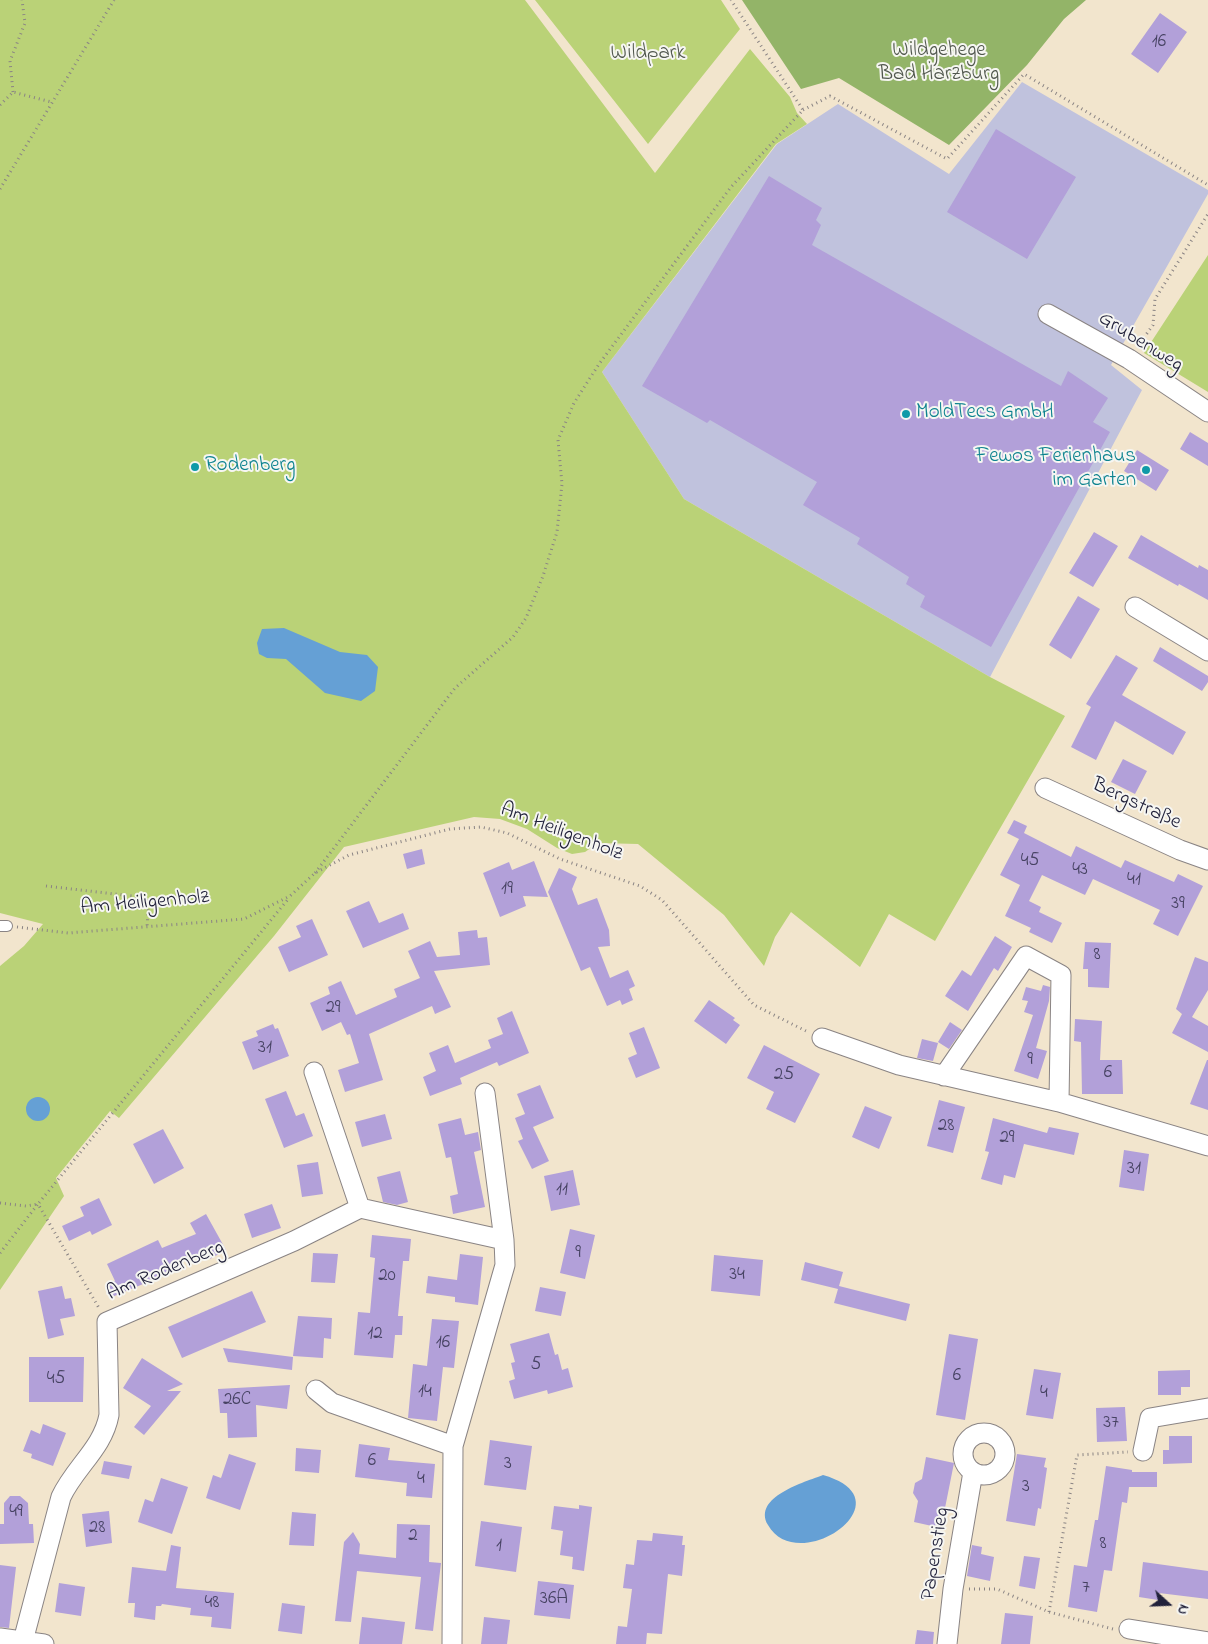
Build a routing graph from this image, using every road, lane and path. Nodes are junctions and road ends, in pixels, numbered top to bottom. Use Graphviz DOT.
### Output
graph roads {
  1 [pos="22,0"];
  2 [pos="114,0"];
  3 [pos="731,0"];
  4 [pos="13,92"];
  5 [pos="51,102"];
  6 [pos="0,105"];
  7 [pos="803,110"];
  8 [pos="1208,184"];
  9 [pos="0,189"];
  10 [pos="1208,214"];
  11 [pos="1048,314"];
  12 [pos="1129,359"];
  13 [pos="1208,412"];
  14 [pos="1135,608"];
  15 [pos="1208,651"];
  16 [pos="1045,788"];
  17 [pos="1208,860"];
  18 [pos="315,872"];
  19 [pos="46,886"];
  20 [pos="290,896"];
  21 [pos="3,926"];
  22 [pos="146,927"];
  23 [pos="822,1038"];
  24 [pos="314,1072"];
  25 [pos="944,1076"];
  26 [pos="485,1093"];
  27 [pos="1058,1102"];
  28 [pos="1208,1146"];
  29 [pos="0,1203"];
  30 [pos="38,1204"];
  31 [pos="360,1208"];
  32 [pos="504,1240"];
  33 [pos="0,1253"];
  34 [pos="107,1322"];
  35 [pos="316,1390"];
  36 [pos="1208,1408"];
  37 [pos="453,1446"];
  38 [pos="1143,1451"];
  39 [pos="973,1472"];
  40 [pos="953,1589"];
  41 [pos="1049,1612"];
  42 [pos="1129,1629"];
  43 [pos="0,1638"];
  44 [pos="23,1641"];
  45 [pos="1208,1642"];
  46 [pos="44,1644"];
  47 [pos="452,1644"];
  48 [pos="947,1644"];
  1 -- 4 [label="path"];
  2 -- 5 [label="path"];
  3 -- 7 [label="path"];
  4 -- 5 [label="path"];
  4 -- 6 [label="path"];
  5 -- 9 [label="path"];
  7 -- 8 [label="path"];
  7 -- 18 [label="path"];
  10 -- 12 [label="path"];
  11 -- 12 [label="street, Grubenweg"];
  12 -- 13 [label="street, Grubenweg"];
  14 -- 15 [label="street"];
  16 -- 17 [label="street, Bergstraße"];
  18 -- 20 [label="path, Am Heiligenholz"];
  18 -- 23 [label="path, Am Heiligenholz"];
  19 -- 22 [label="path"];
  20 -- 22 [label="path, Am Heiligenholz"];
  20 -- 30 [label="path"];
  21 -- 22 [label="path, Am Heiligenholz"];
  23 -- 25 [label="street"];
  24 -- 31 [label="street"];
  25 -- 27 [label="street"];
  25 -- 27 [label="street"];
  26 -- 32 [label="street"];
  27 -- 28 [label="street"];
  29 -- 30 [label="path"];
  30 -- 33 [label="path"];
  30 -- 34 [label="path"];
  31 -- 32 [label="street"];
  31 -- 34 [label="street, Am Rodenberg"];
  32 -- 37 [label="street"];
  34 -- 44 [label="street, Am Rodenberg"];
  35 -- 37 [label="street"];
  36 -- 38 [label="street"];
  37 -- 47 [label="street"];
  38 -- 41 [label="path"];
  39 -- 40 [label="street, Papenstieg"];
  40 -- 41 [label="path"];
  40 -- 48 [label="street, Papenstieg"];
  41 -- 42 [label="path"];
  42 -- 45 [label="street"];
  43 -- 44 [label="street"];
  44 -- 46 [label="street"];
}
